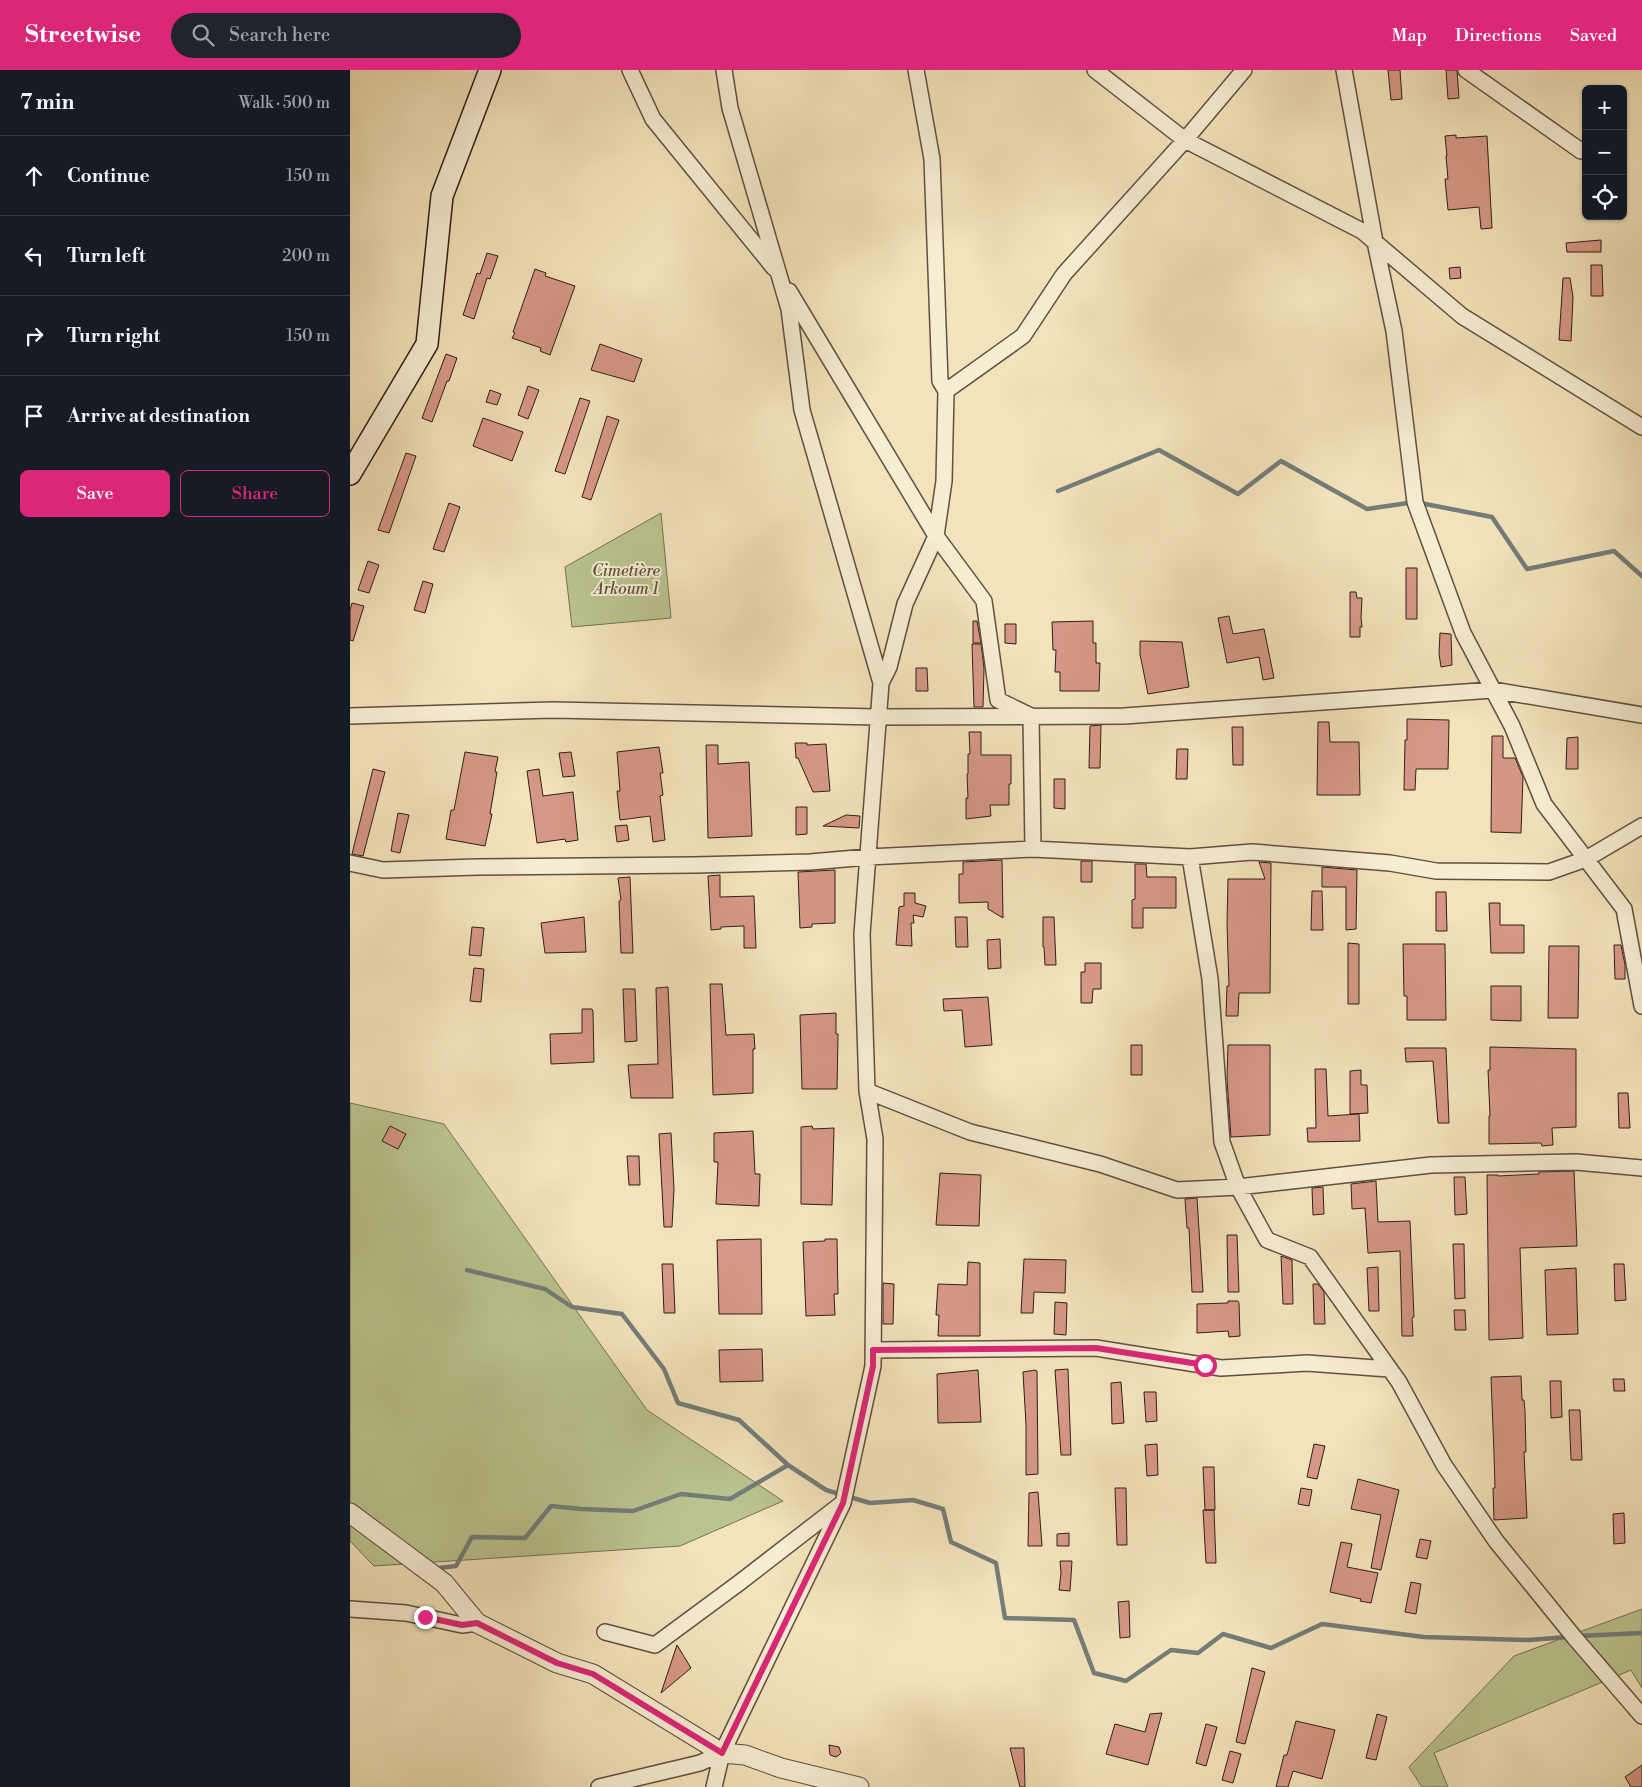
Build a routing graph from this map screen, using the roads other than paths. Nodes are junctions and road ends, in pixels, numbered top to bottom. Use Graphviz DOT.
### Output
graph roads {
  1 [pos="490,70"];
  2 [pos="630,70"];
  3 [pos="724,70"];
  4 [pos="916,70"];
  5 [pos="1095,70"];
  6 [pos="1244,70"];
  7 [pos="1344,70"];
  8 [pos="1466,70"];
  9 [pos="1185,140"];
  10 [pos="1581,151"];
  11 [pos="1375,242"];
  12 [pos="779,274"];
  13 [pos="946,391"];
  14 [pos="1642,427"];
  15 [pos="350,474"];
  16 [pos="936,536"];
  17 [pos="881,683"];
  18 [pos="1493,690"];
  19 [pos="1642,715"];
  20 [pos="350,716"];
  21 [pos="1031,716"];
  22 [pos="878,718"];
  23 [pos="1642,826"];
  24 [pos="1034,849"];
  25 [pos="868,857"];
  26 [pos="1190,857"];
  27 [pos="1586,858"];
  28 [pos="350,863"];
  29 [pos="1640,982"];
  30 [pos="1642,1006"];
  31 [pos="867,1091"];
  32 [pos="1642,1168"];
  33 [pos="1238,1187"];
  34 [pos="873,1350"];
  35 [pos="1389,1369"];
  36 [pos="843,1503"];
  37 [pos="350,1513"];
  38 [pos="350,1609"];
  39 [pos="477,1623"];
  40 [pos="605,1632"];
  41 [pos="1642,1716"];
  42 [pos="722,1753"];
  43 [pos="599,1787"];
  44 [pos="714,1787"];
  45 [pos="859,1787"];
  1 -- 15 [label="main road"];
  2 -- 12 [label="street"];
  3 -- 12 [label="street"];
  4 -- 13 [label="street"];
  5 -- 9 [label="street"];
  6 -- 9 [label="street"];
  7 -- 11 [label="street"];
  8 -- 10 [label="street"];
  9 -- 11 [label="street"];
  9 -- 13 [label="street"];
  11 -- 14 [label="street"];
  11 -- 18 [label="street"];
  12 -- 16 [label="street"];
  12 -- 17 [label="street"];
  13 -- 16 [label="street"];
  16 -- 17 [label="street"];
  16 -- 21 [label="street"];
  17 -- 22 [label="street"];
  18 -- 19 [label="street"];
  18 -- 21 [label="street"];
  18 -- 27 [label="street"];
  20 -- 22 [label="street"];
  21 -- 22 [label="street"];
  21 -- 24 [label="street"];
  22 -- 25 [label="street"];
  23 -- 27 [label="street"];
  24 -- 25 [label="street"];
  24 -- 26 [label="street"];
  25 -- 28 [label="street"];
  25 -- 31 [label="street"];
  26 -- 27 [label="street"];
  26 -- 33 [label="street"];
  27 -- 29 [label="street"];
  29 -- 30 [label="street"];
  31 -- 33 [label="street"];
  31 -- 34 [label="street"];
  32 -- 33 [label="street"];
  33 -- 35 [label="street"];
  34 -- 35 [label="street"];
  34 -- 36 [label="street"];
  35 -- 41 [label="street"];
  36 -- 40 [label="street"];
  36 -- 42 [label="street"];
  37 -- 39 [label="street"];
  38 -- 39 [label="street"];
  39 -- 42 [label="street"];
  42 -- 43 [label="street"];
  42 -- 44 [label="street"];
  42 -- 45 [label="street"];
}
